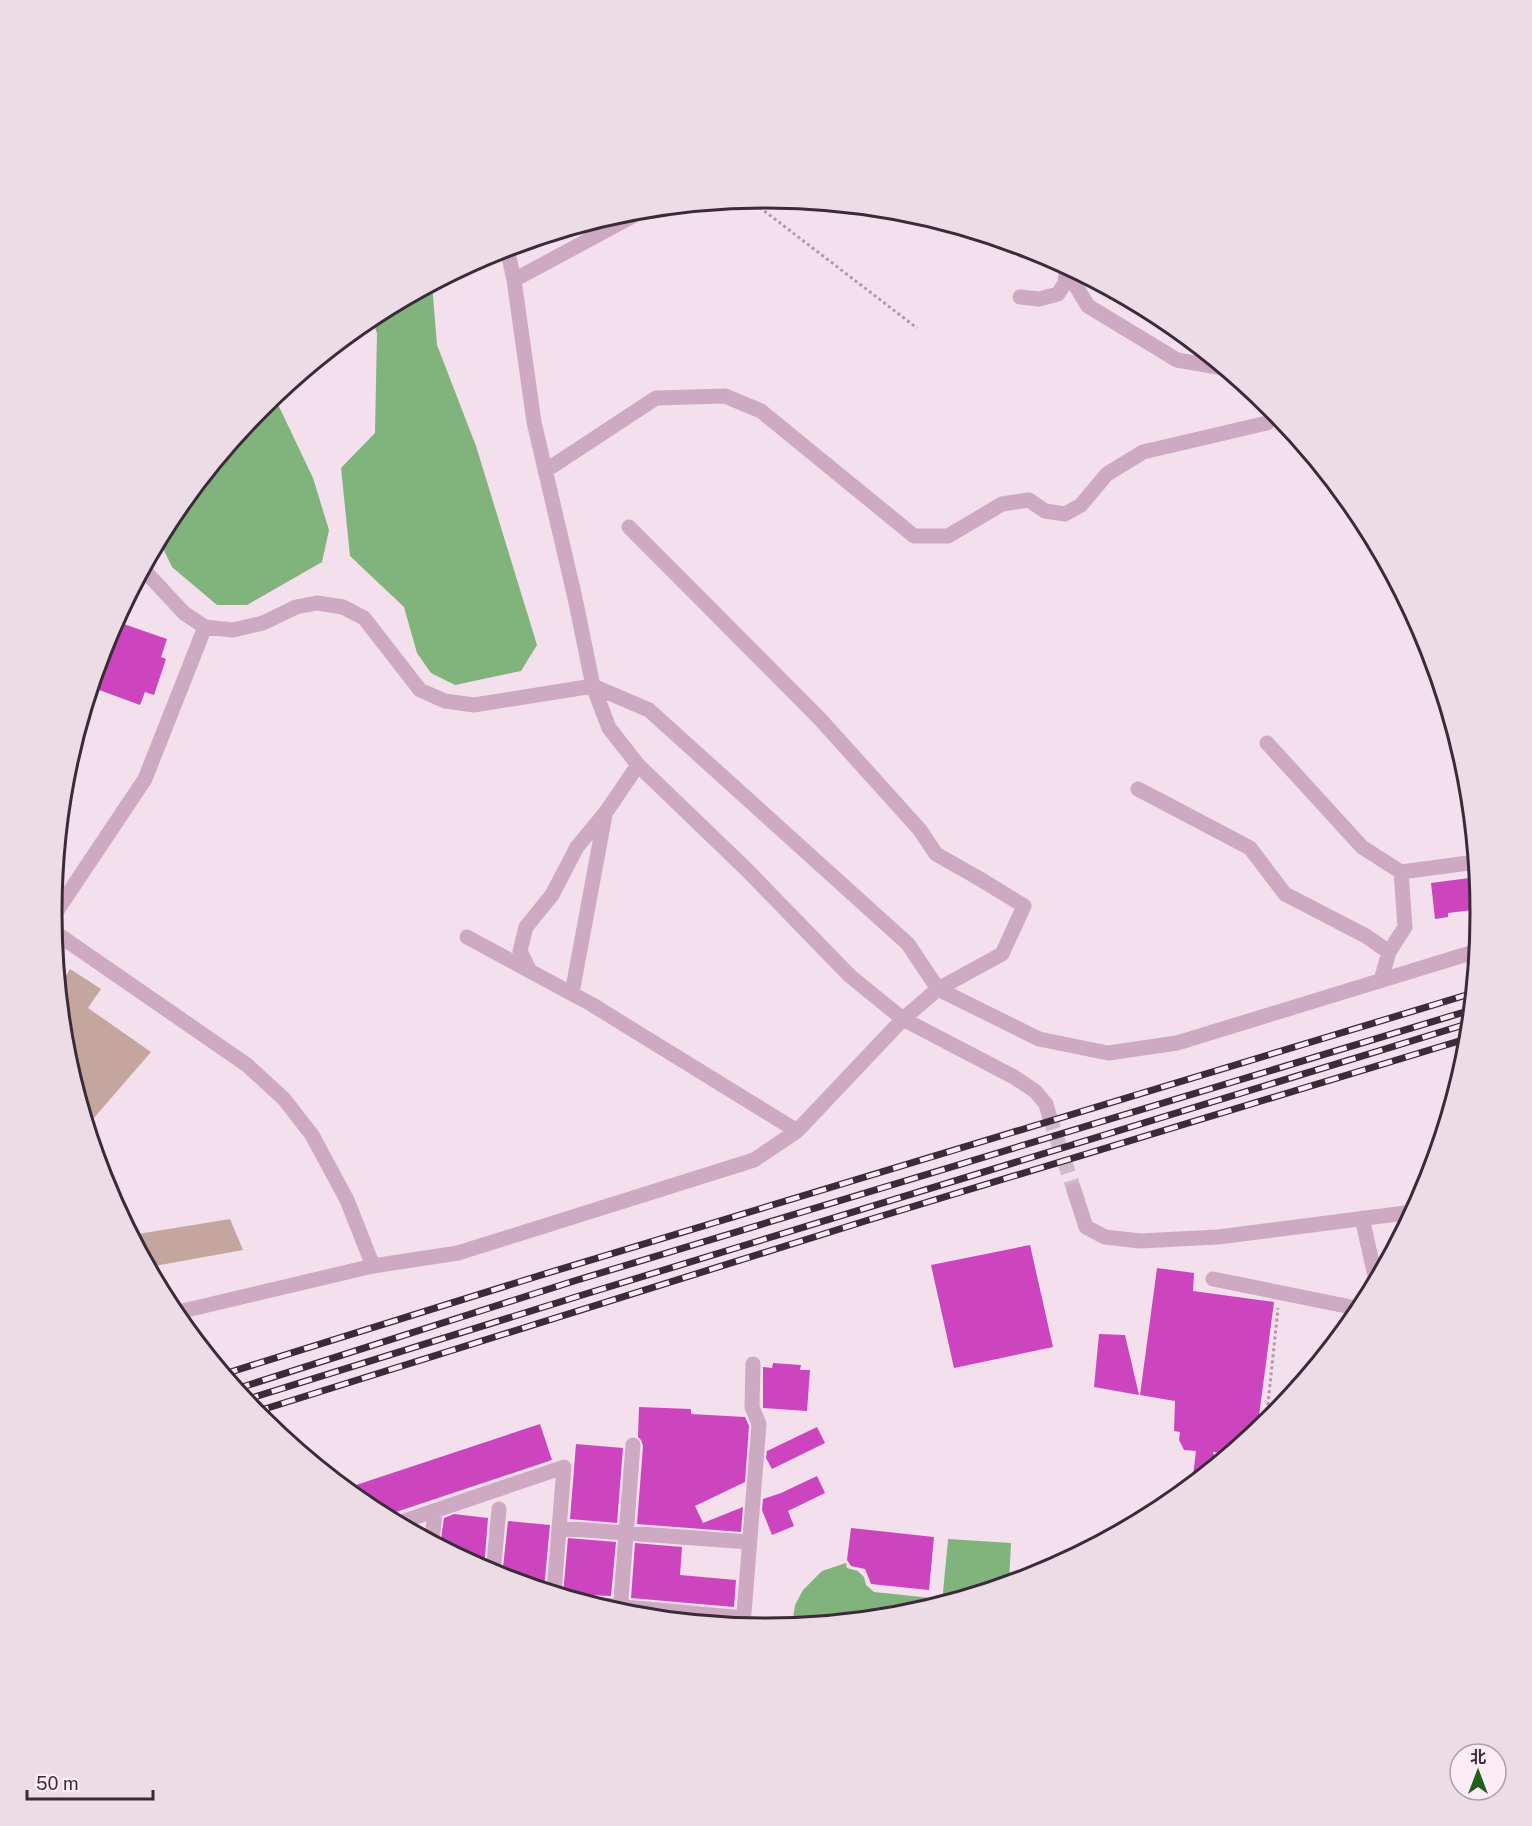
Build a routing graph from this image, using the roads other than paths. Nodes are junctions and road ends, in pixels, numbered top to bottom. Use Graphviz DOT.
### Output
graph roads {
  1 [pos="616,225"];
  2 [pos="509,257"];
  3 [pos="1064,275"];
  4 [pos="1070,277"];
  5 [pos="514,280"];
  6 [pos="1020,297"];
  7 [pos="1209,366"];
  8 [pos="1267,423"];
  9 [pos="545,471"];
  10 [pos="629,527"];
  11 [pos="148,575"];
  12 [pos="205,627"];
  13 [pos="593,686"];
  14 [pos="1267,743"];
  15 [pos="638,765"];
  16 [pos="1138,789"];
  17 [pos="606,812"];
  18 [pos="1469,863"];
  19 [pos="1401,872"];
  20 [pos="62,903"];
  21 [pos="467,937"];
  22 [pos="63,938"];
  23 [pos="1389,952"];
  24 [pos="1469,953"];
  25 [pos="530,971"];
  26 [pos="1381,980"];
  27 [pos="938,990"];
  28 [pos="572,993"];
  29 [pos="903,1019"];
  30 [pos="1049,1115"];
  31 [pos="797,1131"];
  32 [pos="1074,1190"];
  33 [pos="1403,1213"];
  34 [pos="1362,1218"];
  35 [pos="373,1266"];
  36 [pos="1374,1269"];
  37 [pos="1213,1279"];
  38 [pos="1350,1307"];
  39 [pos="185,1310"];
  40 [pos="753,1364"];
  41 [pos="633,1444"];
  42 [pos="499,1509"];
  43 [pos="435,1511"];
  44 [pos="408,1520"];
  45 [pos="559,1528"];
  46 [pos="433,1533"];
  47 [pos="627,1533"];
  48 [pos="749,1542"];
  49 [pos="494,1563"];
  50 [pos="555,1584"];
  51 [pos="622,1602"];
  52 [pos="744,1617"];
  1 -- 5 [label="street"];
  2 -- 5 [label="street"];
  3 -- 6 [label="street"];
  4 -- 7 [label="street"];
  5 -- 9 [label="street"];
  8 -- 9 [label="street"];
  9 -- 13 [label="street"];
  10 -- 27 [label="street"];
  11 -- 12 [label="street"];
  12 -- 13 [label="street"];
  12 -- 20 [label="street"];
  13 -- 15 [label="street"];
  13 -- 27 [label="street"];
  14 -- 19 [label="street"];
  15 -- 17 [label="street"];
  15 -- 29 [label="street"];
  16 -- 23 [label="street"];
  17 -- 25 [label="street"];
  17 -- 28 [label="street"];
  18 -- 19 [label="street"];
  19 -- 23 [label="street"];
  21 -- 25 [label="street"];
  22 -- 35 [label="street"];
  23 -- 26 [label="street"];
  24 -- 26 [label="street"];
  25 -- 28 [label="street"];
  26 -- 27 [label="street"];
  27 -- 29 [label="street"];
  28 -- 31 [label="street"];
  29 -- 30 [label="street"];
  29 -- 31 [label="street"];
  31 -- 35 [label="street"];
  32 -- 34 [label="street"];
  33 -- 34 [label="street"];
  34 -- 36 [label="street"];
  35 -- 39 [label="street"];
  37 -- 38 [label="street"];
  40 -- 48 [label="street"];
  41 -- 47 [label="street"];
  42 -- 49 [label="street"];
  43 -- 44 [label="street"];
  43 -- 45 [label="street"];
  43 -- 46 [label="street"];
  45 -- 47 [label="street"];
  45 -- 50 [label="street"];
  47 -- 48 [label="street"];
  47 -- 51 [label="street"];
  48 -- 52 [label="street"];
}
